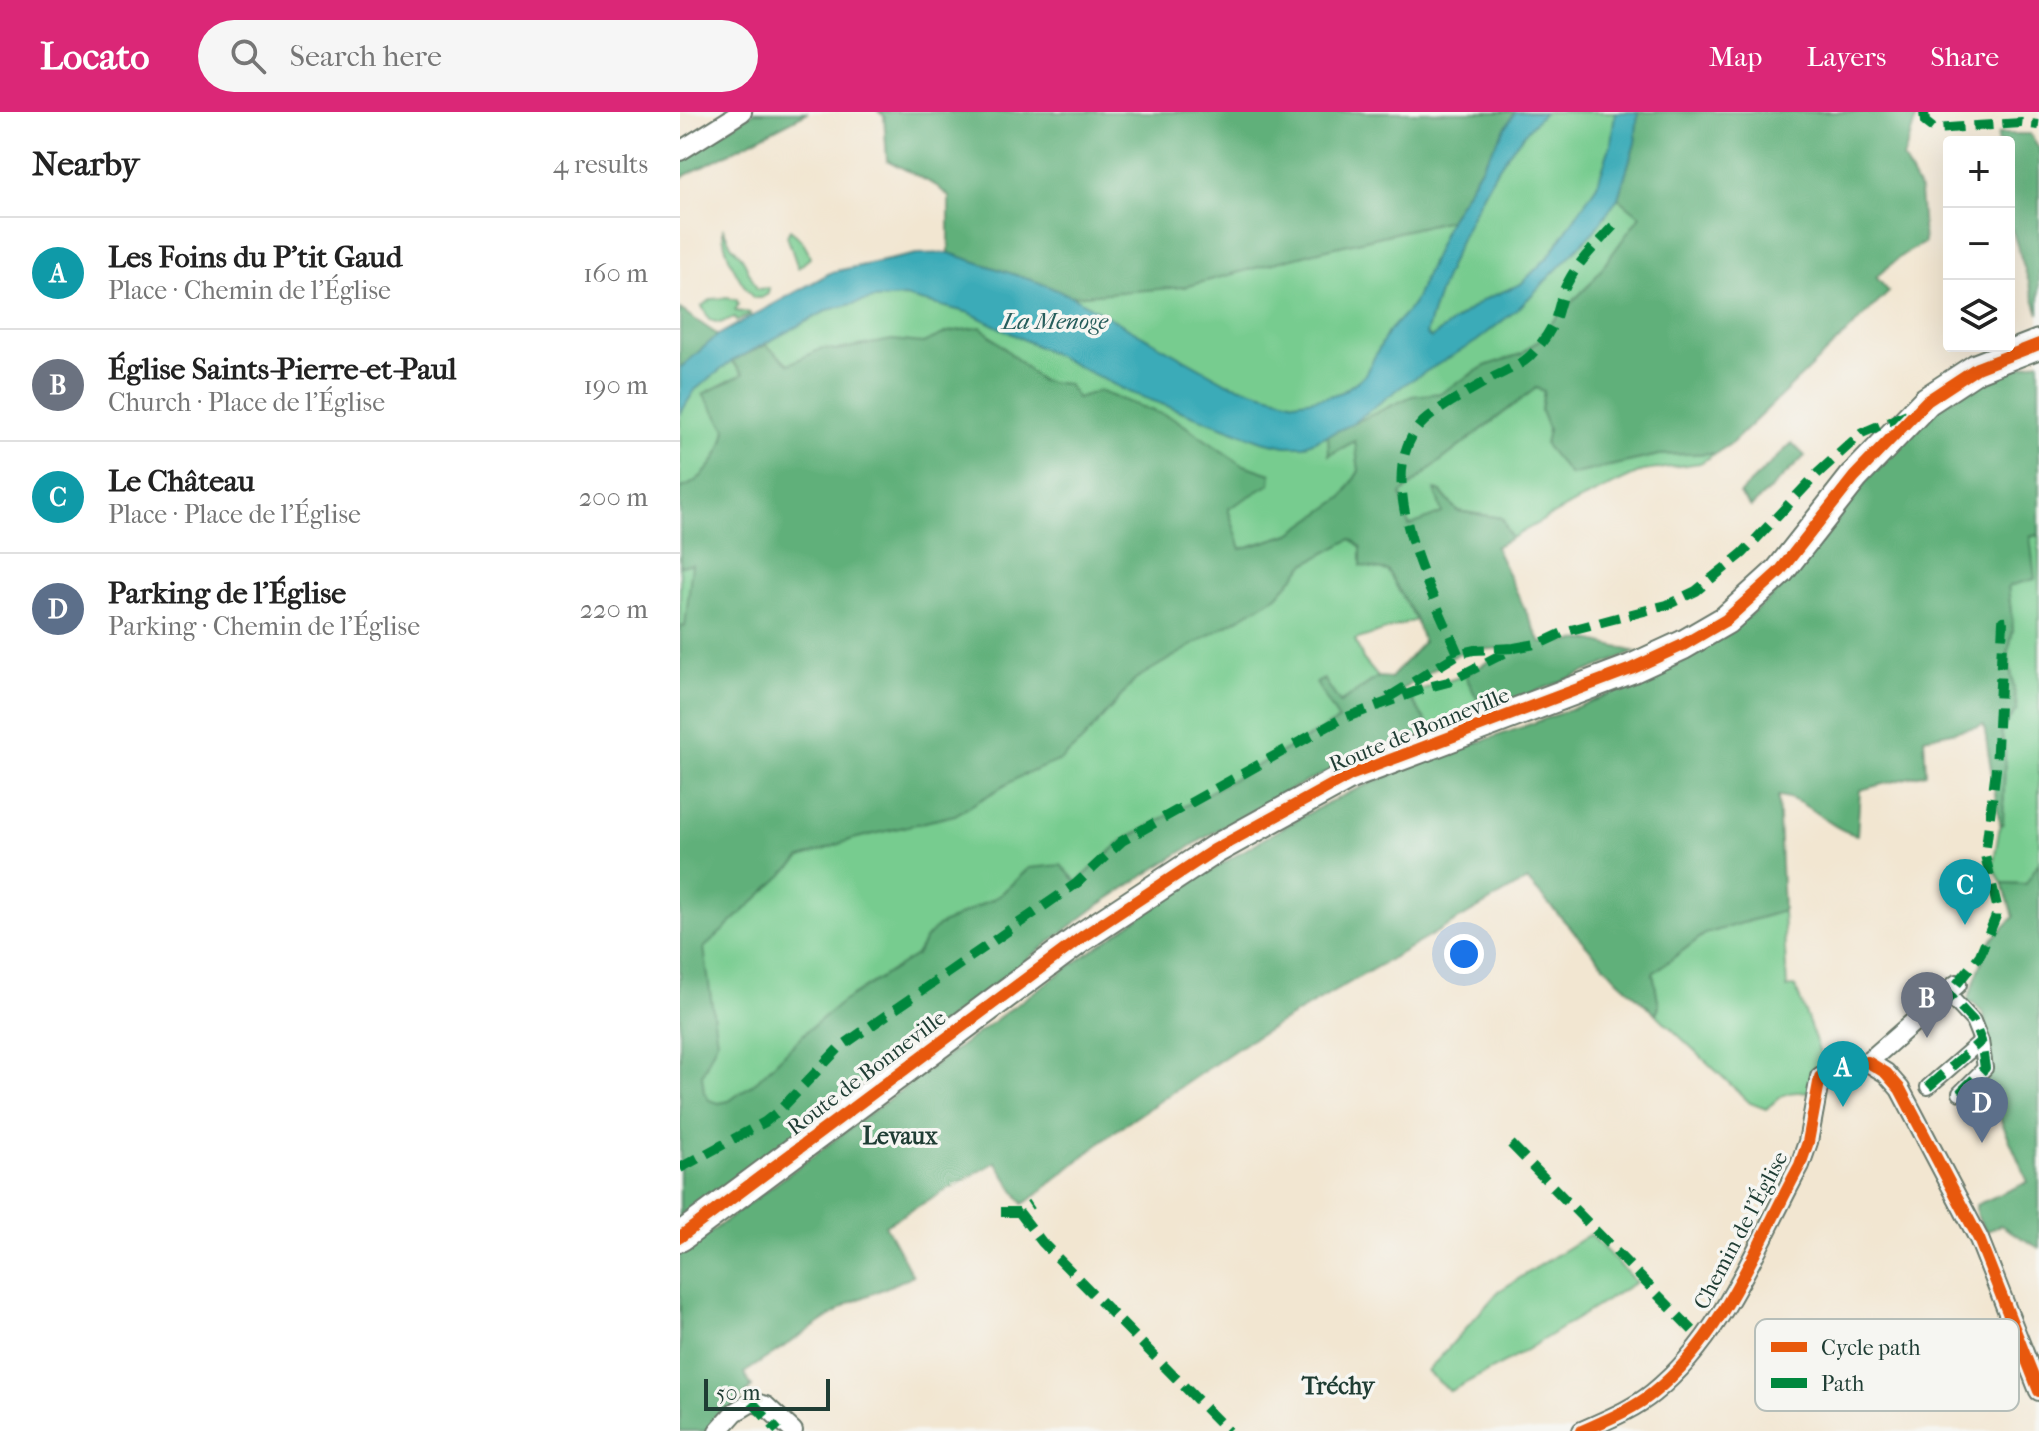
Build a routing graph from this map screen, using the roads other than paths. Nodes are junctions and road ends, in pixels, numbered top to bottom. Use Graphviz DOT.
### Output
graph roads {
  1 [pos="742,112"];
  2 [pos="680,151"];
  3 [pos="2039,344"];
  4 [pos="1952,988"];
  5 [pos="1981,1041"];
  6 [pos="1868,1062"];
  7 [pos="1928,1087"];
  8 [pos="1960,1093"];
  9 [pos="680,1237"];
  10 [pos="2011,1319"];
  11 [pos="2019,1340"];
  12 [pos="2039,1391"];
  13 [pos="718,1431"];
  14 [pos="793,1431"];
  15 [pos="1582,1431"];
  1 -- 2 [label="street"];
  3 -- 9 [label="main road, Route de Bonneville"];
  4 -- 5 [label="street"];
  4 -- 6 [label="street"];
  5 -- 7 [label="street"];
  5 -- 8 [label="street"];
  6 -- 10 [label="street"];
  6 -- 15 [label="street, Chemin de l'Église"];
  11 -- 12 [label="street"];
  13 -- 14 [label="street"];
}
